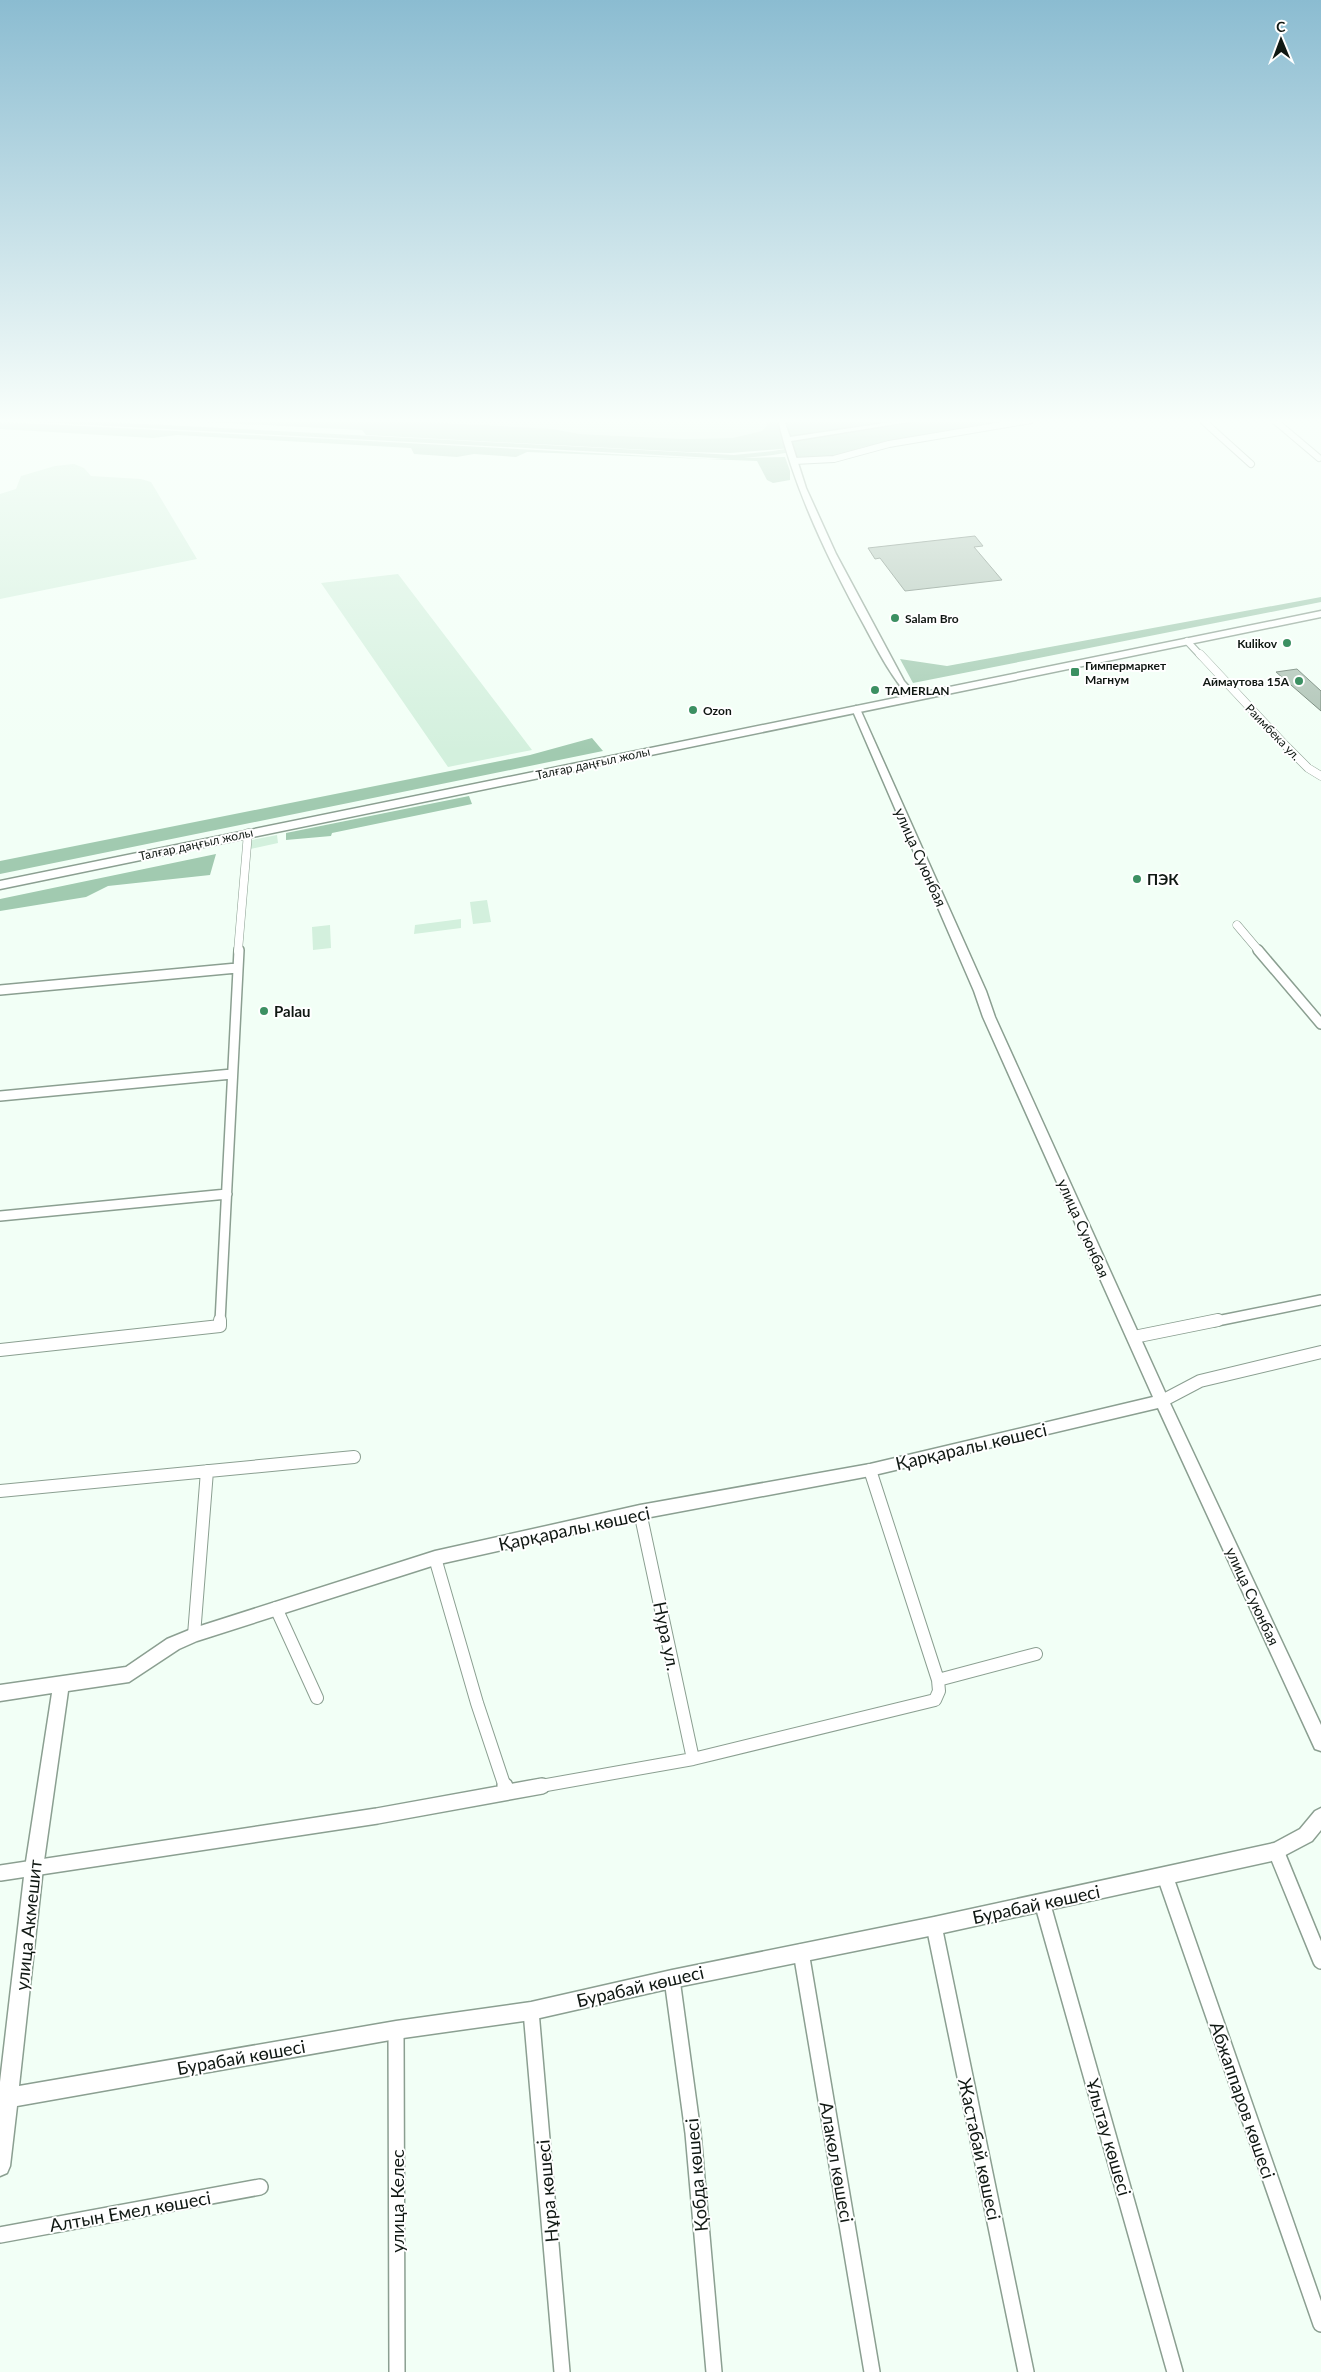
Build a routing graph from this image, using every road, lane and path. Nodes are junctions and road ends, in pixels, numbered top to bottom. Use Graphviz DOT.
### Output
graph roads {
  1 [pos="822,531"];
  2 [pos="1321,614"];
  3 [pos="1187,641"];
  4 [pos="914,697"];
  5 [pos="856,709"];
  6 [pos="1321,776"];
  7 [pos="248,833"];
  8 [pos="0,885"];
  9 [pos="1237,925"];
  10 [pos="237,968"];
  11 [pos="0,990"];
  12 [pos="1321,1024"];
  13 [pos="232,1074"];
  14 [pos="0,1096"];
  15 [pos="226,1194"];
  16 [pos="0,1216"];
  17 [pos="1321,1300"];
  18 [pos="1134,1337"];
  19 [pos="0,1350"];
  20 [pos="1321,1352"];
  21 [pos="1162,1401"];
  22 [pos="354,1457"];
  23 [pos="870,1470"];
  24 [pos="207,1471"];
  25 [pos="0,1491"];
  26 [pos="640,1512"];
  27 [pos="435,1558"];
  28 [pos="276,1608"];
  29 [pos="194,1635"];
  30 [pos="1036,1654"];
  31 [pos="938,1680"];
  32 [pos="61,1684"];
  33 [pos="0,1693"];
  34 [pos="317,1698"];
  35 [pos="1321,1744"];
  36 [pos="693,1759"];
  37 [pos="507,1792"];
  38 [pos="1321,1817"];
  39 [pos="1276,1851"];
  40 [pos="34,1868"];
  41 [pos="0,1873"];
  42 [pos="1165,1876"];
  43 [pos="1042,1902"];
  44 [pos="934,1926"];
  45 [pos="801,1952"];
  46 [pos="1321,1960"];
  47 [pos="672,1979"];
  48 [pos="531,2011"];
  49 [pos="396,2030"];
  50 [pos="4,2099"];
  51 [pos="0,2166"];
  52 [pos="260,2187"];
  53 [pos="0,2235"];
  54 [pos="1321,2324"];
  55 [pos="397,2372"];
  56 [pos="562,2372"];
  57 [pos="714,2372"];
  58 [pos="872,2372"];
  59 [pos="1026,2372"];
  60 [pos="1175,2372"];
  1 -- 4 [label="street"];
  2 -- 3 [label="main road, Талғар даңғыл жолы"];
  3 -- 4 [label="main road, Талғар даңғыл жолы"];
  3 -- 6 [label="street, Раимбека ул."];
  4 -- 5 [label="main road, Талғар даңғыл жолы"];
  5 -- 7 [label="main road, Талғар даңғыл жолы"];
  5 -- 18 [label="street, улица Суюнбая"];
  7 -- 8 [label="main road, Талғар даңғыл жолы"];
  7 -- 10 [label="street"];
  9 -- 12 [label="street"];
  10 -- 11 [label="street"];
  10 -- 13 [label="street"];
  13 -- 14 [label="street"];
  13 -- 15 [label="street"];
  15 -- 16 [label="street"];
  15 -- 19 [label="street"];
  17 -- 18 [label="street"];
  18 -- 21 [label="street, улица Суюнбая"];
  20 -- 21 [label="street"];
  21 -- 23 [label="street, Қарқаралы көшесі"];
  21 -- 35 [label="street, улица Суюнбая"];
  22 -- 24 [label="street"];
  23 -- 26 [label="street, Қарқаралы көшесі"];
  23 -- 31 [label="street"];
  24 -- 25 [label="street"];
  24 -- 29 [label="street"];
  26 -- 27 [label="street, Қарқаралы көшесі"];
  26 -- 36 [label="street, Нура ул."];
  27 -- 28 [label="street, Қарқаралы көшесі"];
  27 -- 37 [label="street"];
  28 -- 29 [label="street, Қарқаралы көшесі"];
  28 -- 34 [label="street"];
  29 -- 32 [label="street, Қарқаралы көшесі"];
  30 -- 31 [label="street"];
  31 -- 36 [label="street"];
  32 -- 33 [label="street, Қарқаралы көшесі"];
  32 -- 40 [label="street, улица Акмешит"];
  36 -- 37 [label="street"];
  37 -- 40 [label="street"];
  38 -- 39 [label="street, Бурабай көшесі"];
  39 -- 42 [label="street, Бурабай көшесі"];
  39 -- 46 [label="street"];
  40 -- 41 [label="street"];
  40 -- 50 [label="street, улица Акмешит"];
  42 -- 43 [label="street, Бурабай көшесі"];
  42 -- 54 [label="street, Абжаппаров көшесі"];
  43 -- 44 [label="street, Бурабай көшесі"];
  43 -- 60 [label="street, Ұлытау көшесі"];
  44 -- 45 [label="street, Бурабай көшесі"];
  44 -- 59 [label="street, Жастабай көшесі"];
  45 -- 47 [label="street, Бурабай көшесі"];
  45 -- 58 [label="street, Алакөл көшесі"];
  47 -- 48 [label="street, Бурабай көшесі"];
  47 -- 57 [label="street, Қобда көшесі"];
  48 -- 49 [label="street, Бурабай көшесі"];
  48 -- 56 [label="street, Нұра көшесі"];
  49 -- 50 [label="street, Бурабай көшесі"];
  49 -- 55 [label="street, улица Келеc"];
  50 -- 51 [label="street, улица Акмешит"];
  52 -- 53 [label="street, Алтын Емел көшесі"];
}
